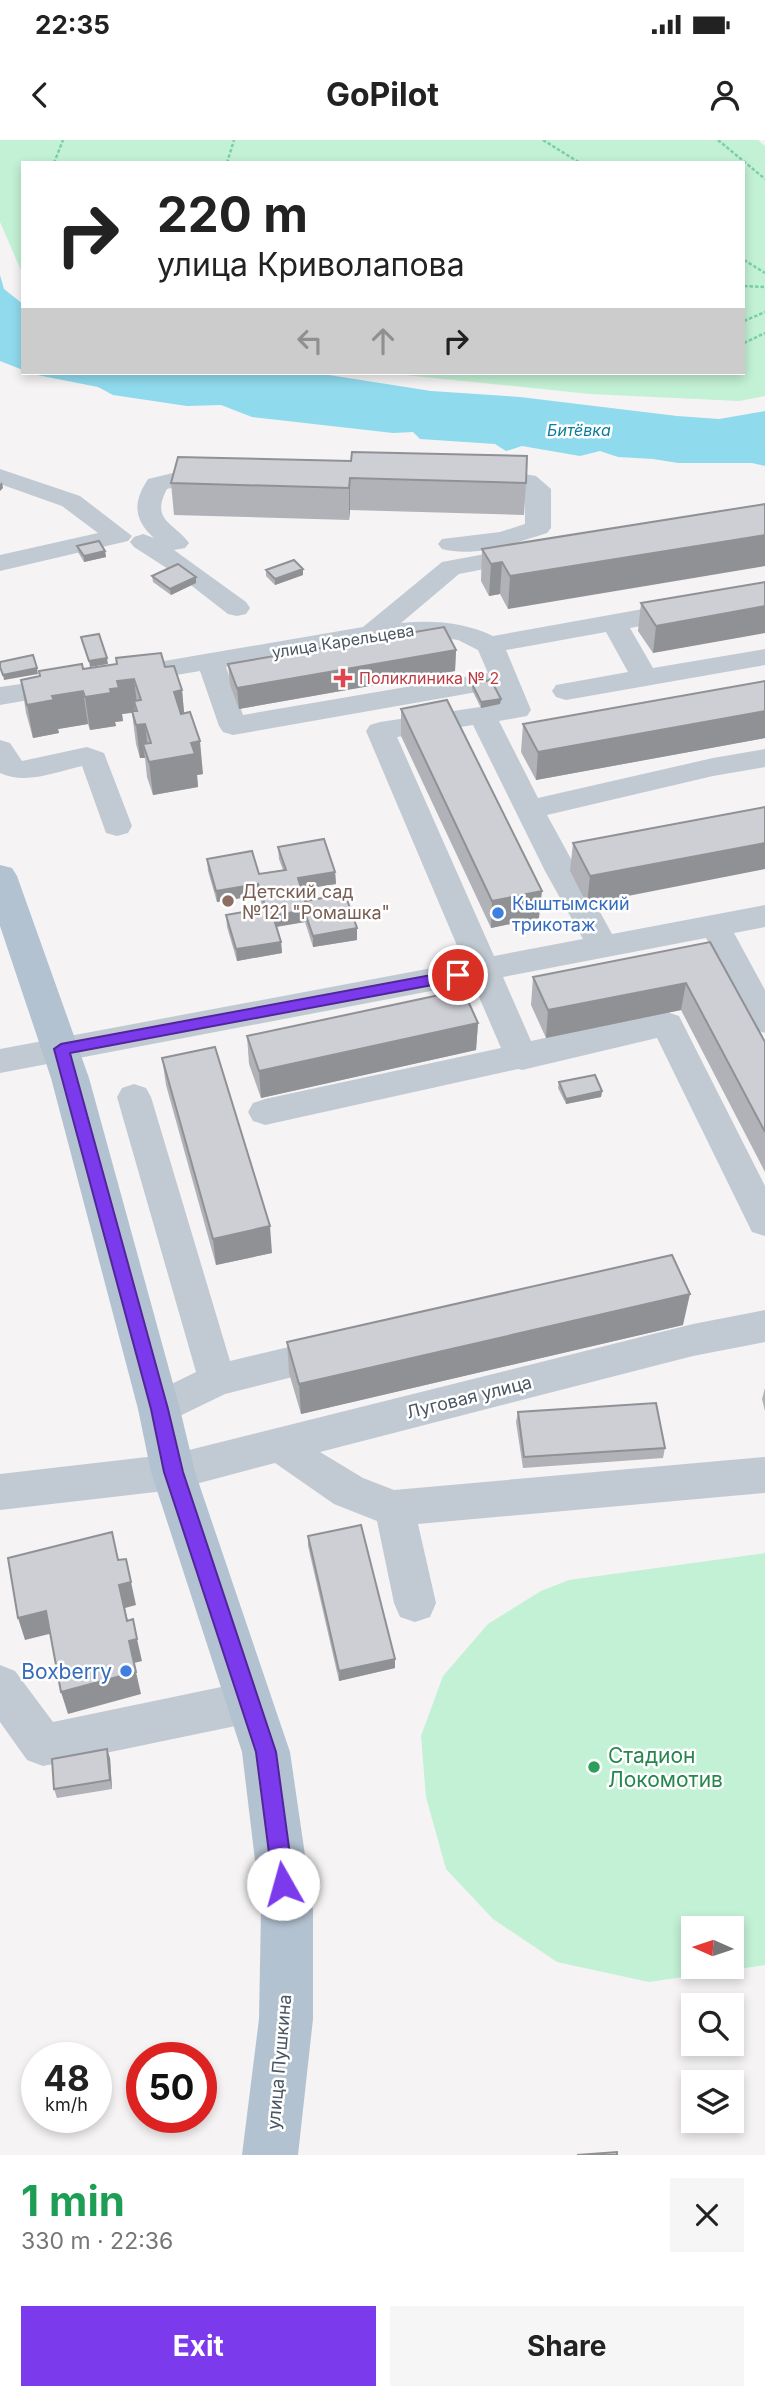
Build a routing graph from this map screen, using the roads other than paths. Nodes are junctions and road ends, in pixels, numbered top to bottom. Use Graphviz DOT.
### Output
graph roads {
  1 [pos="0,476"];
  2 [pos="456,479"];
  3 [pos="245,481"];
  4 [pos="119,536"];
  5 [pos="176,544"];
  6 [pos="451,544"];
  7 [pos="547,551"];
  8 [pos="0,563"];
  9 [pos="765,580"];
  10 [pos="765,594"];
  11 [pos="417,598"];
  12 [pos="237,608"];
  13 [pos="614,623"];
  14 [pos="473,632"];
  15 [pos="371,634"];
  16 [pos="765,657"];
  17 [pos="210,662"];
  18 [pos="645,677"];
  19 [pos="504,680"];
  20 [pos="566,691"];
  21 [pos="0,696"];
  22 [pos="482,715"];
  23 [pos="0,749"];
  24 [pos="765,758"];
  25 [pos="529,810"];
  26 [pos="117,826"];
  27 [pos="0,876"];
  28 [pos="765,916"];
  29 [pos="715,926"];
  30 [pos="603,946"];
  31 [pos="485,970"];
  32 [pos="752,977"];
  33 [pos="765,1021"];
  34 [pos="61,1049"];
  35 [pos="522,1058"];
  36 [pos="0,1061"];
  37 [pos="134,1097"];
  38 [pos="265,1112"];
  39 [pos="765,1222"];
  40 [pos="765,1326"];
  41 [pos="367,1345"];
  42 [pos="217,1380"];
  43 [pos="159,1409"];
  44 [pos="281,1445"];
  45 [pos="173,1472"];
  46 [pos="765,1475"];
  47 [pos="0,1492"];
  48 [pos="394,1508"];
  49 [pos="415,1603"];
  50 [pos="0,1686"];
  51 [pos="250,1702"];
  52 [pos="270,2155"];
  1 -- 4 [label="street"];
  2 -- 6 [label="street"];
  3 -- 5 [label="street"];
  4 -- 8 [label="street"];
  4 -- 12 [label="street"];
  7 -- 11 [label="street"];
  9 -- 14 [label="street"];
  10 -- 13 [label="street, улица Карельцева"];
  11 -- 14 [label="street"];
  11 -- 15 [label="street"];
  13 -- 14 [label="street, улица Карельцева"];
  13 -- 18 [label="street"];
  14 -- 15 [label="street, улица Карельцева"];
  14 -- 19 [label="street"];
  15 -- 17 [label="street, улица Карельцева"];
  16 -- 18 [label="street"];
  17 -- 19 [label="street"];
  17 -- 21 [label="street, улица Карельцева"];
  18 -- 20 [label="street"];
  19 -- 22 [label="street"];
  22 -- 25 [label="street"];
  22 -- 31 [label="street"];
  23 -- 26 [label="street"];
  24 -- 25 [label="street"];
  25 -- 30 [label="street"];
  27 -- 34 [label="main road, улица Пушкина"];
  28 -- 29 [label="street"];
  29 -- 30 [label="street"];
  29 -- 32 [label="street"];
  30 -- 31 [label="street"];
  31 -- 34 [label="street"];
  31 -- 35 [label="street"];
  32 -- 33 [label="street"];
  34 -- 36 [label="street"];
  34 -- 43 [label="main road, улица Пушкина"];
  35 -- 38 [label="street"];
  35 -- 39 [label="street"];
  37 -- 42 [label="street"];
  40 -- 44 [label="street, Луговая улица"];
  41 -- 42 [label="street"];
  42 -- 43 [label="street"];
  43 -- 45 [label="main road, улица Пушкина"];
  44 -- 45 [label="street, Луговая улица"];
  44 -- 48 [label="street"];
  45 -- 47 [label="street, Луговая улица"];
  45 -- 51 [label="main road, улица Пушкина"];
  46 -- 48 [label="street"];
  48 -- 49 [label="street"];
  50 -- 51 [label="street"];
  51 -- 52 [label="main road, улица Пушкина"];
}
